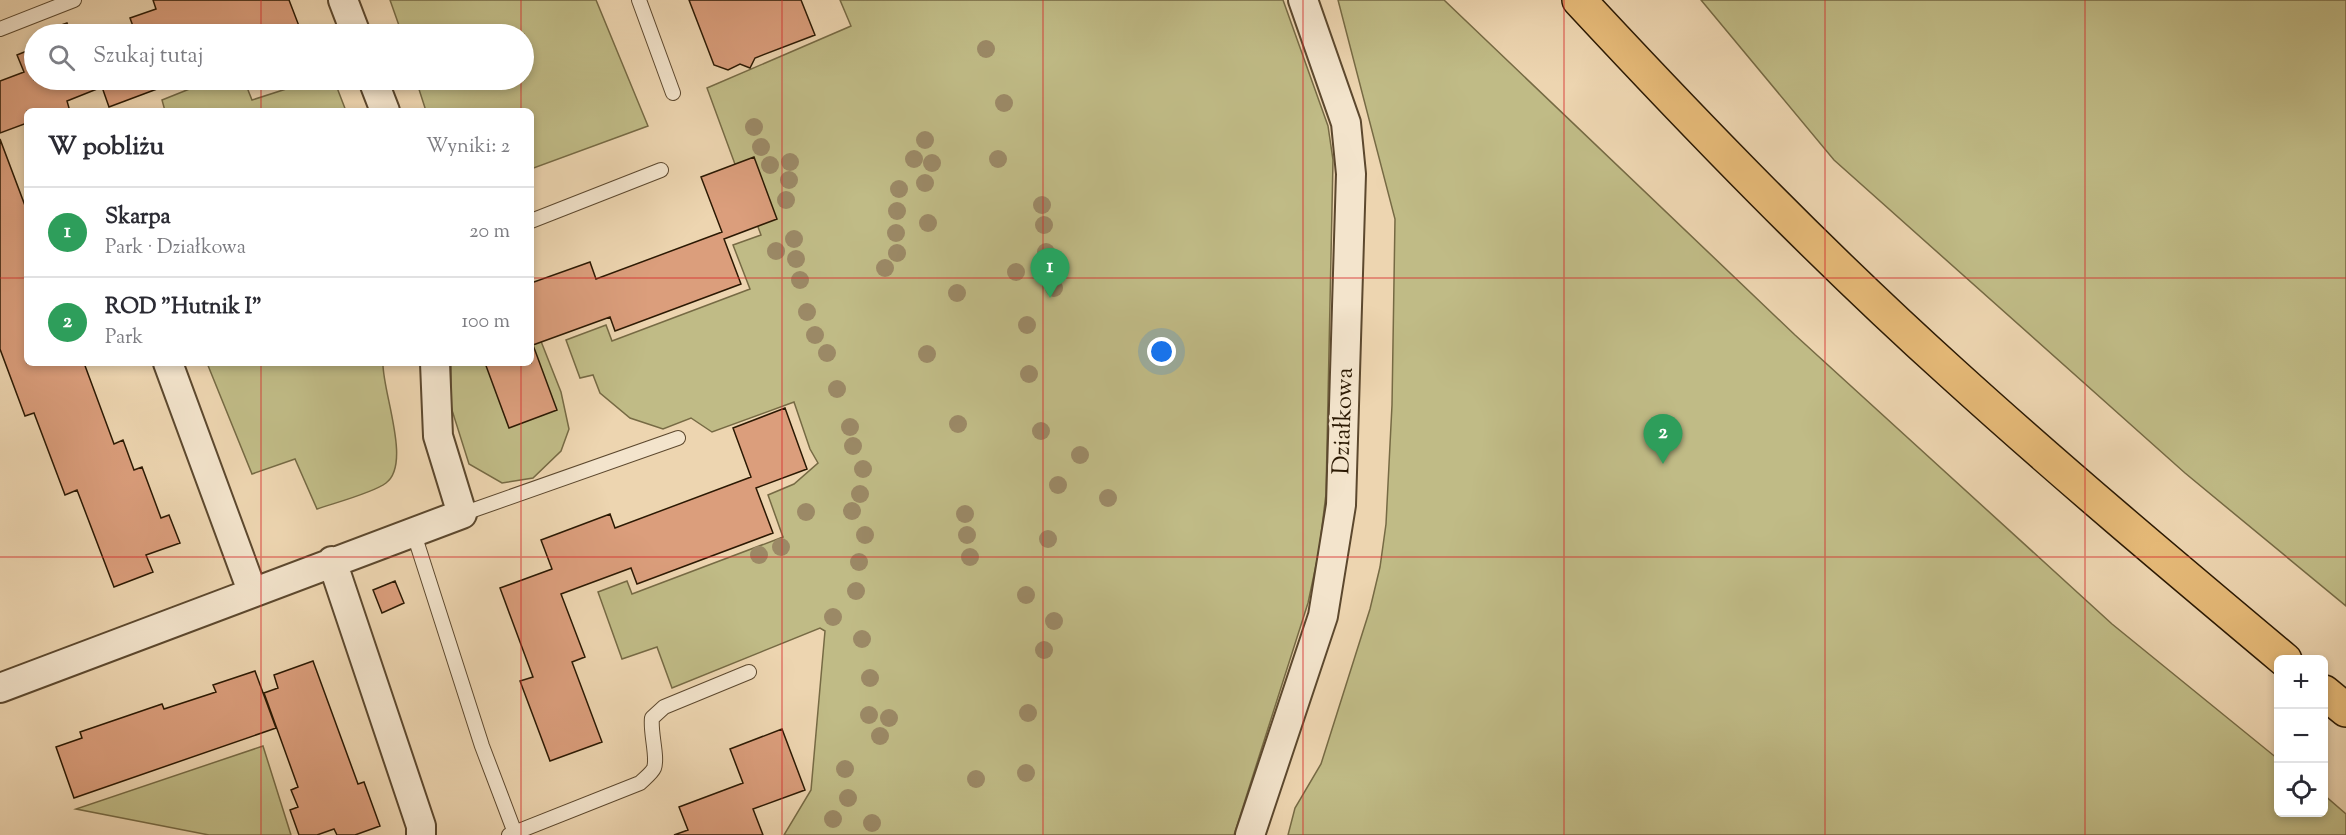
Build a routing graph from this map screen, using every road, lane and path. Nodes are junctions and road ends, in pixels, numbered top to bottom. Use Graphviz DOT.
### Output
graph roads {
  1 [pos="74,0"];
  2 [pos="343,0"];
  3 [pos="639,0"];
  4 [pos="1303,0"];
  5 [pos="1579,0"];
  6 [pos="352,24"];
  7 [pos="0,28"];
  8 [pos="377,90"];
  9 [pos="673,93"];
  10 [pos="384,108"];
  11 [pos="660,171"];
  12 [pos="534,220"];
  13 [pos="169,366"];
  14 [pos="435,366"];
  15 [pos="678,438"];
  16 [pos="462,514"];
  17 [pos="412,531"];
  18 [pos="332,561"];
  19 [pos="252,591"];
  20 [pos="2279,655"];
  21 [pos="749,672"];
  22 [pos="0,688"];
  23 [pos="2328,695"];
  24 [pos="2346,710"];
  25 [pos="512,834"];
  26 [pos="421,835"];
  27 [pos="1250,835"];
  1 -- 7 [label="lane"];
  2 -- 6 [label="street"];
  3 -- 9 [label="lane"];
  4 -- 27 [label="street, Działkowa"];
  5 -- 20 [label="main road"];
  8 -- 10 [label="street"];
  11 -- 12 [label="lane"];
  13 -- 19 [label="street"];
  14 -- 16 [label="street"];
  15 -- 16 [label="lane"];
  16 -- 17 [label="street"];
  17 -- 18 [label="street"];
  17 -- 25 [label="lane"];
  18 -- 19 [label="street"];
  18 -- 26 [label="street"];
  19 -- 22 [label="street"];
  21 -- 25 [label="lane"];
  23 -- 24 [label="main road"];
}
